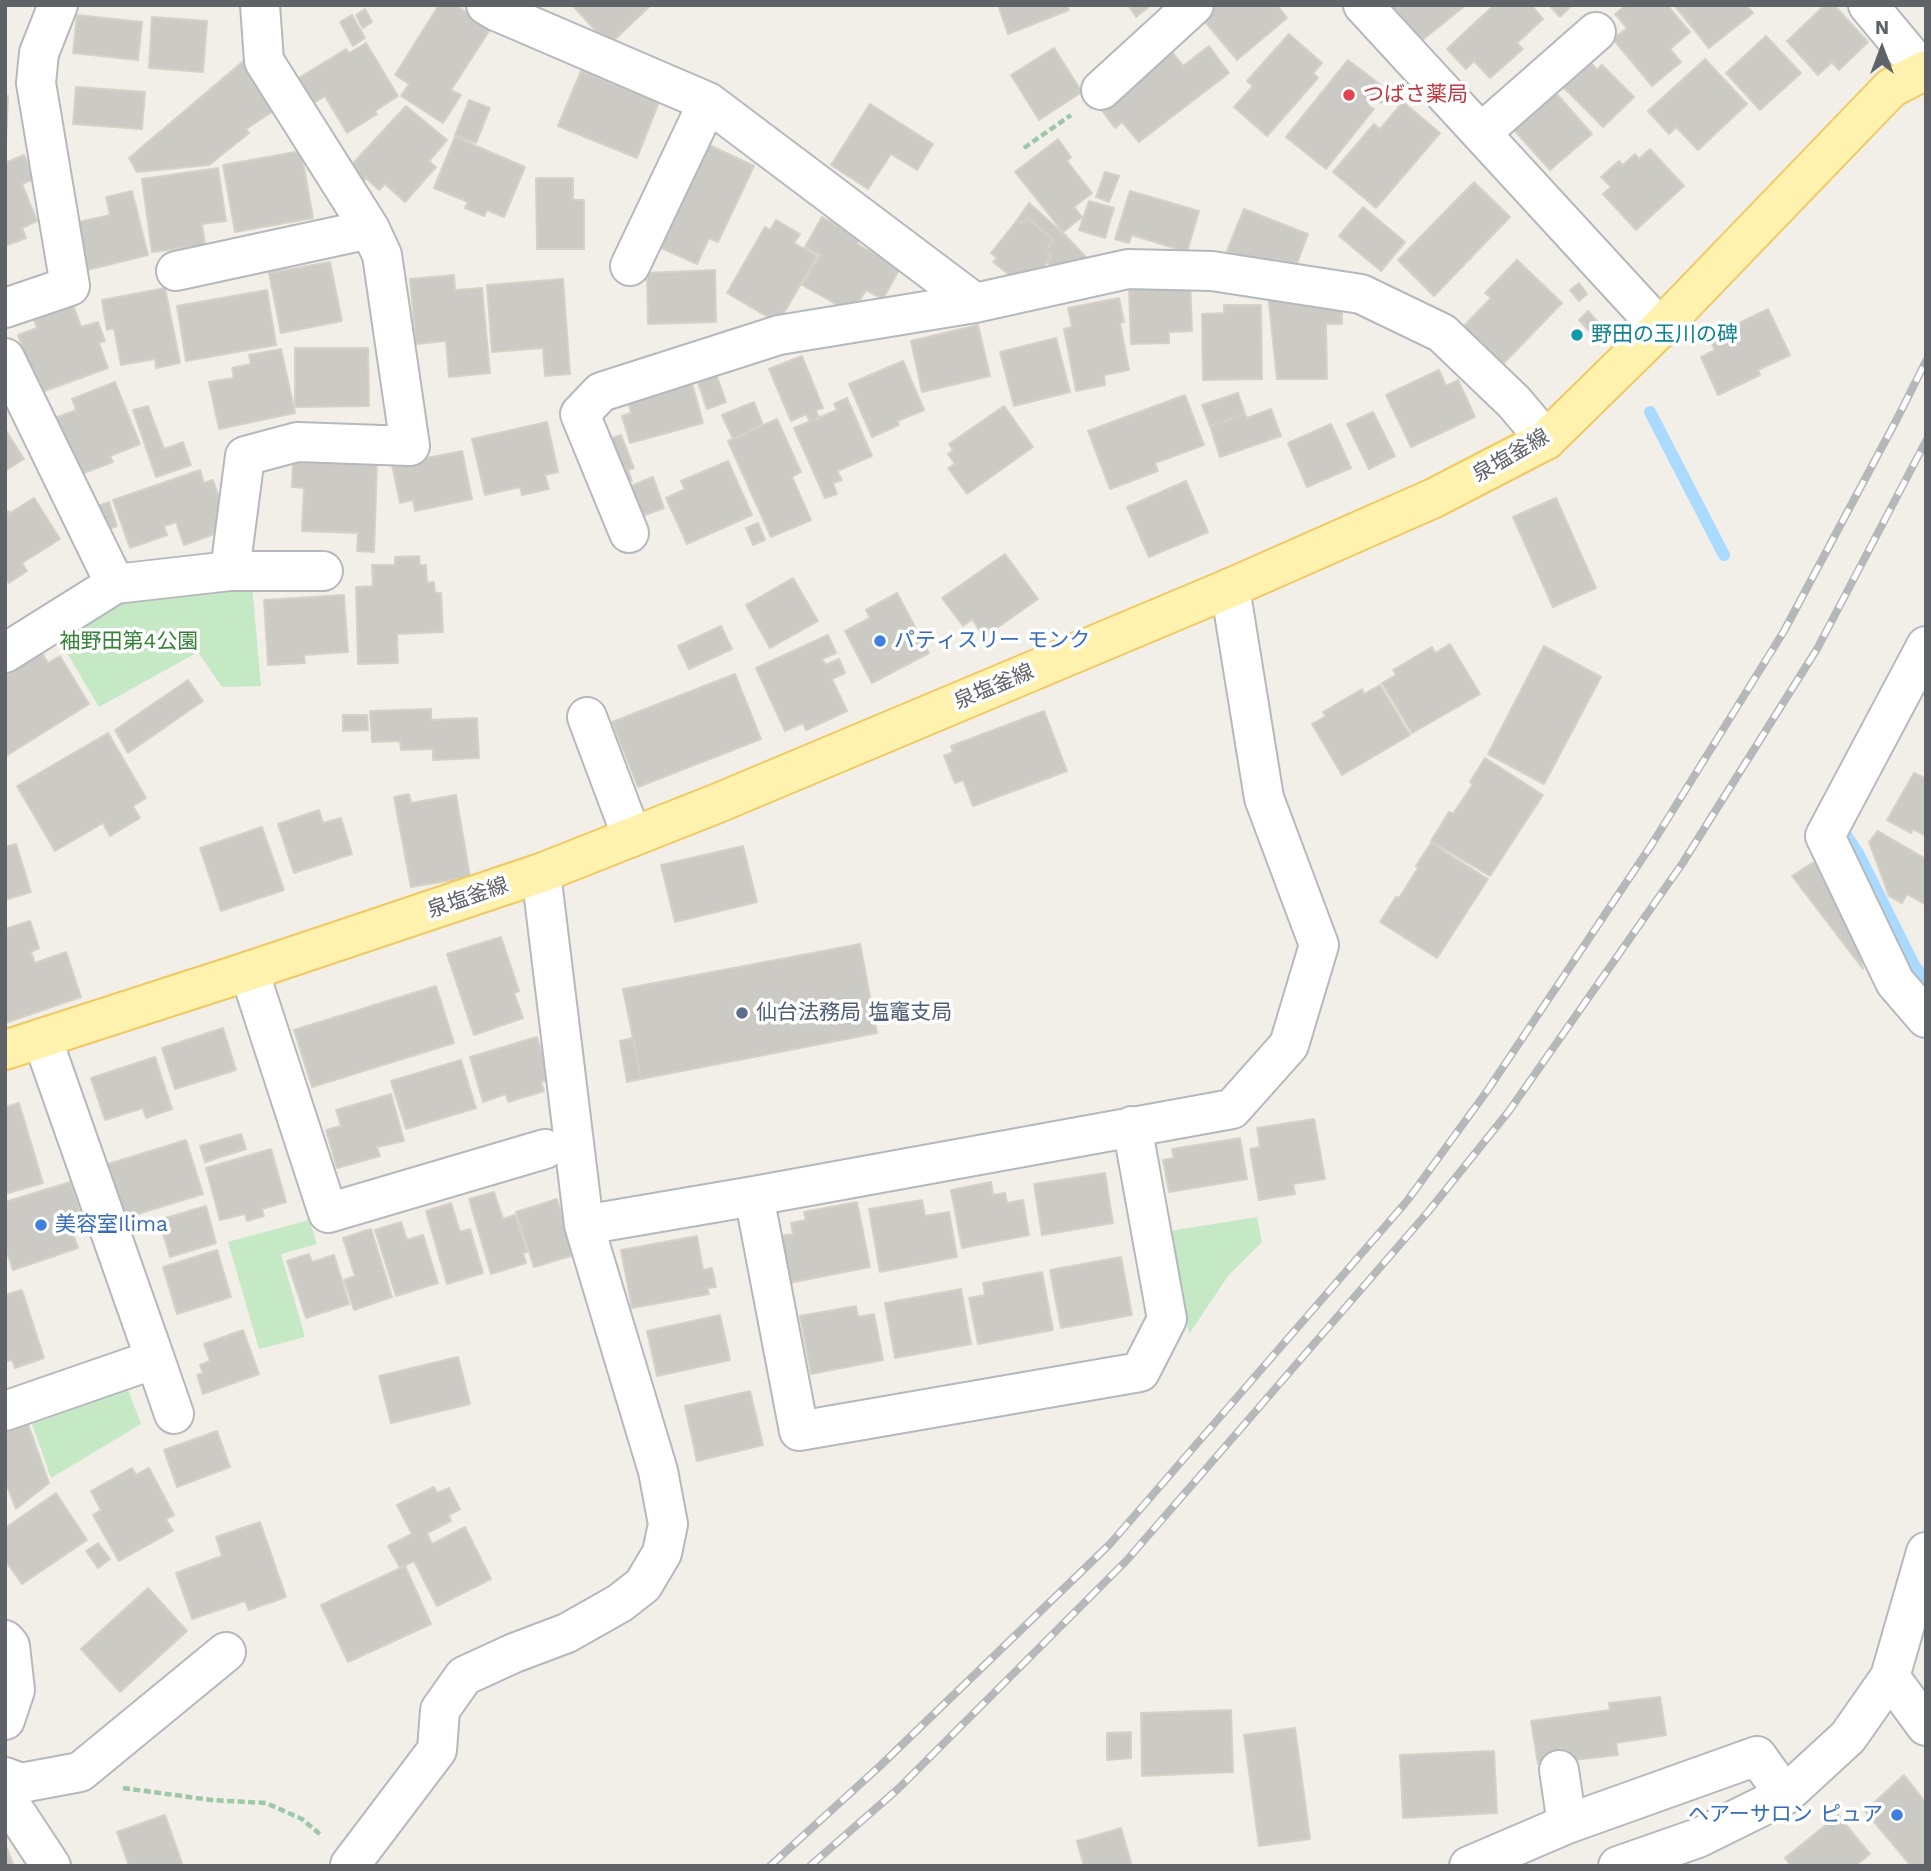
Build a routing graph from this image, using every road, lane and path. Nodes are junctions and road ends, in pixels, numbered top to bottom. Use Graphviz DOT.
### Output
graph roads {
  1 [pos="58,5"];
  2 [pos="260,5"];
  3 [pos="486,5"];
  4 [pos="1194,5"];
  5 [pos="1363,5"];
  6 [pos="1868,5"];
  7 [pos="1596,32"];
  8 [pos="1924,70"];
  9 [pos="1101,90"];
  10 [pos="708,102"];
  11 [pos="1061,123"];
  12 [pos="1481,133"];
  13 [pos="1024,148"];
  14 [pos="370,229"];
  15 [pos="631,266"];
  16 [pos="176,271"];
  17 [pos="975,303"];
  18 [pos="5,309"];
  19 [pos="1660,328"];
  20 [pos="5,358"];
  21 [pos="1546,440"];
  22 [pos="629,533"];
  23 [pos="230,571"];
  24 [pos="323,571"];
  25 [pos="115,584"];
  26 [pos="1230,588"];
  27 [pos="1926,646"];
  28 [pos="5,653"];
  29 [pos="587,717"];
  30 [pos="632,837"];
  31 [pos="541,873"];
  32 [pos="249,971"];
  33 [pos="1926,1018"];
  34 [pos="42,1038"];
  35 [pos="5,1050"];
  36 [pos="1132,1126"];
  37 [pos="545,1149"];
  38 [pos="754,1196"];
  39 [pos="584,1224"];
  40 [pos="155,1359"];
  41 [pos="5,1411"];
  42 [pos="174,1413"];
  43 [pos="1926,1552"];
  44 [pos="5,1640"];
  45 [pos="226,1652"];
  46 [pos="1890,1677"];
  47 [pos="5,1720"];
  48 [pos="1926,1726"];
  49 [pos="1559,1770"];
  50 [pos="80,1772"];
  51 [pos="5,1777"];
  52 [pos="1785,1795"];
  53 [pos="5,1796"];
  54 [pos="1567,1824"];
  55 [pos="350,1865"];
  56 [pos="51,1866"];
  57 [pos="1469,1866"];
  58 [pos="1618,1866"];
  1 -- 18 [label="street"];
  2 -- 14 [label="street"];
  3 -- 10 [label="street"];
  4 -- 9 [label="street"];
  5 -- 12 [label="street"];
  6 -- 8 [label="street"];
  7 -- 12 [label="street"];
  8 -- 19 [label="main road, 泉塩釜線"];
  10 -- 15 [label="street"];
  10 -- 17 [label="street"];
  11 -- 13 [label="path"];
  12 -- 19 [label="street"];
  14 -- 16 [label="street"];
  14 -- 23 [label="street"];
  17 -- 21 [label="street"];
  17 -- 22 [label="street"];
  19 -- 21 [label="main road, 泉塩釜線"];
  20 -- 25 [label="street"];
  21 -- 26 [label="main road, 泉塩釜線"];
  23 -- 24 [label="street"];
  23 -- 25 [label="street"];
  25 -- 28 [label="street"];
  26 -- 30 [label="main road, 泉塩釜線"];
  26 -- 36 [label="street"];
  27 -- 33 [label="street"];
  29 -- 30 [label="street"];
  30 -- 31 [label="main road, 泉塩釜線"];
  31 -- 32 [label="main road, 泉塩釜線"];
  31 -- 39 [label="street"];
  32 -- 34 [label="main road, 泉塩釜線"];
  32 -- 37 [label="street"];
  34 -- 35 [label="main road, 泉塩釜線"];
  34 -- 40 [label="street"];
  36 -- 38 [label="street"];
  36 -- 38 [label="street"];
  38 -- 39 [label="street"];
  39 -- 55 [label="street"];
  40 -- 41 [label="street"];
  40 -- 42 [label="street"];
  43 -- 46 [label="street"];
  44 -- 47 [label="street"];
  45 -- 50 [label="street"];
  46 -- 48 [label="street"];
  46 -- 52 [label="street"];
  49 -- 54 [label="street"];
  50 -- 51 [label="street"];
  50 -- 55 [label="path"];
  52 -- 54 [label="street"];
  52 -- 58 [label="street"];
  53 -- 56 [label="street"];
  54 -- 57 [label="street"];
}
